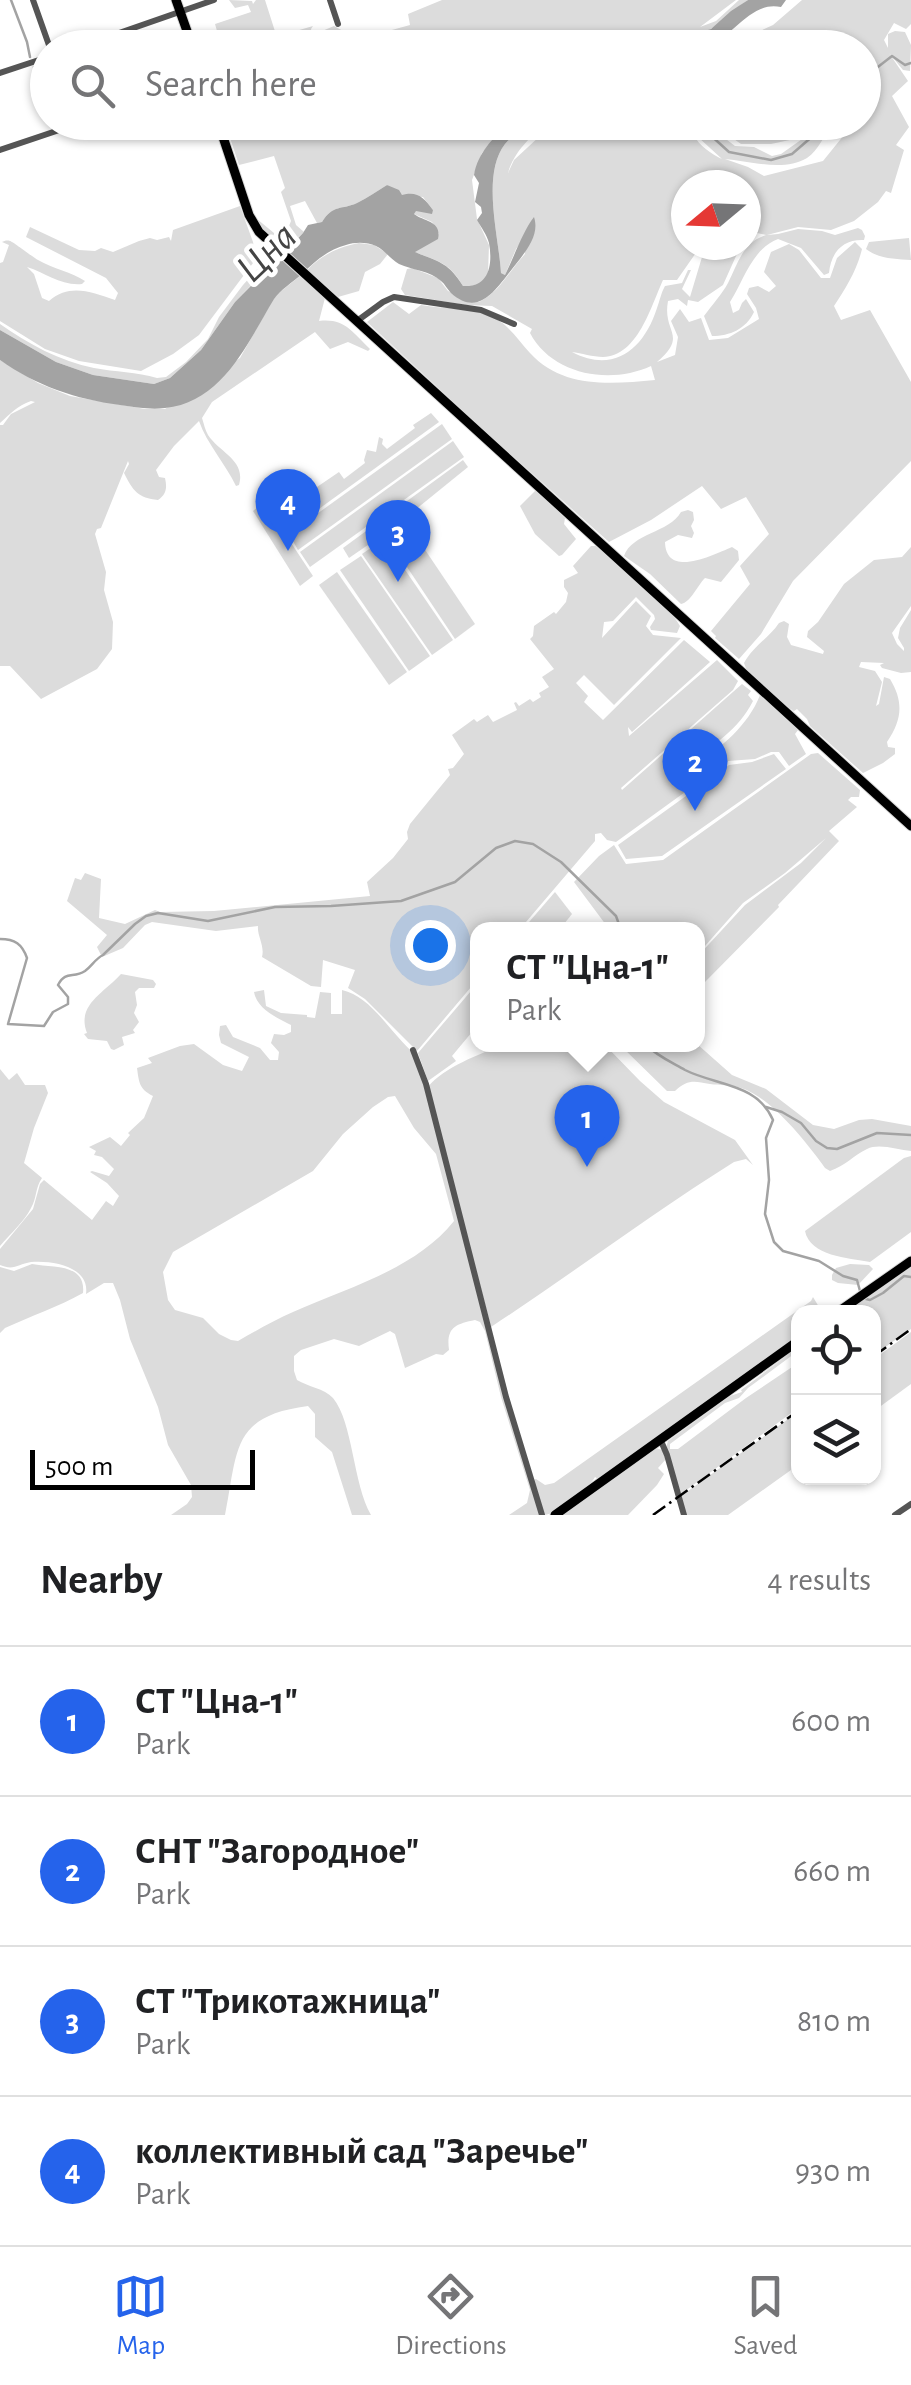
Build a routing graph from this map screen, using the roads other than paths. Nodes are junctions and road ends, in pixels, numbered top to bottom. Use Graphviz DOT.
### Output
graph roads {
  1 [pos="33,0"];
  2 [pos="176,0"];
  3 [pos="214,0"];
  4 [pos="330,0"];
  5 [pos="180,12"];
  6 [pos="338,24"];
  7 [pos="44,30"];
  8 [pos="128,30"];
  9 [pos="186,30"];
  10 [pos="30,63"];
  11 [pos="0,73"];
  12 [pos="30,140"];
  13 [pos="224,140"];
  14 [pos="0,150"];
  15 [pos="356,322"];
  16 [pos="514,324"];
  17 [pos="911,826"];
  18 [pos="413,1050"];
  19 [pos="911,1260"];
  20 [pos="848,1305"];
  21 [pos="791,1346"];
  22 [pos="660,1441"];
  23 [pos="911,1504"];
  24 [pos="542,1515"];
  25 [pos="554,1515"];
  26 [pos="684,1515"];
  27 [pos="894,1515"];
  1 -- 7 [label="street"];
  2 -- 5 [label="main road"];
  3 -- 5 [label="street"];
  4 -- 6 [label="street"];
  5 -- 8 [label="street"];
  5 -- 9 [label="main road"];
  10 -- 11 [label="street"];
  12 -- 14 [label="street"];
  13 -- 15 [label="main road"];
  15 -- 16 [label="street"];
  15 -- 17 [label="main road"];
  18 -- 24 [label="street"];
  19 -- 20 [label="main road"];
  21 -- 22 [label="main road"];
  22 -- 25 [label="main road"];
  22 -- 26 [label="street"];
  23 -- 27 [label="street"];
}
